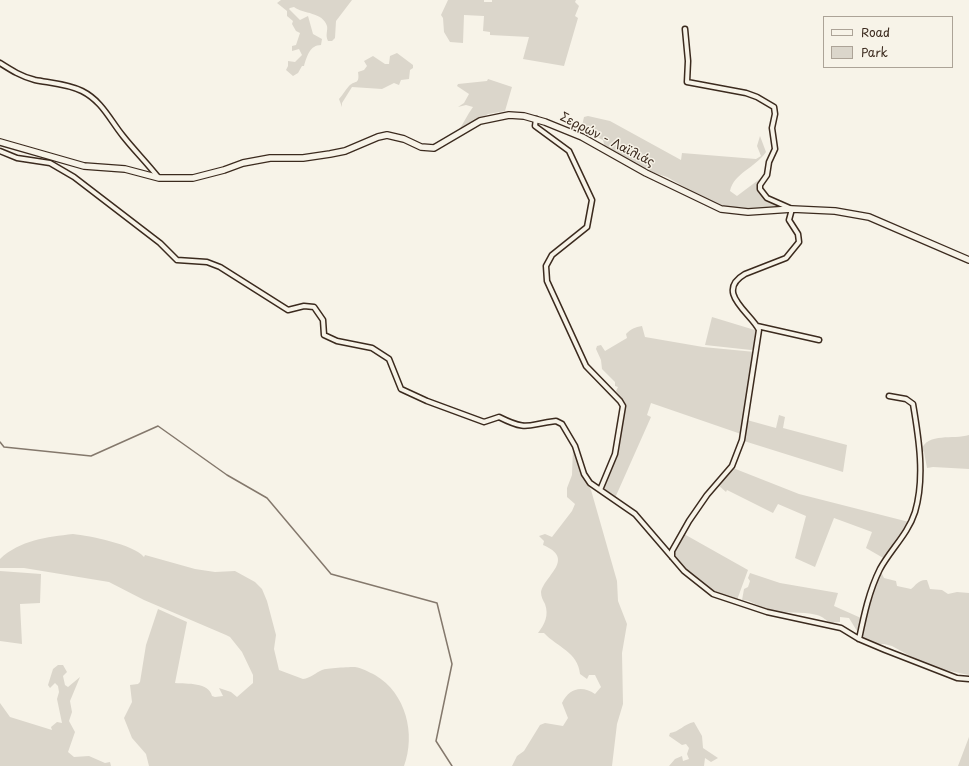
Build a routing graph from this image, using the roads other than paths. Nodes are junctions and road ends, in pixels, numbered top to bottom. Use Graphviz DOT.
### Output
graph roads {
  1 [pos="685,29"];
  2 [pos="0,63"];
  3 [pos="536,119"];
  4 [pos="0,142"];
  5 [pos="0,151"];
  6 [pos="159,178"];
  7 [pos="792,209"];
  8 [pos="969,260"];
  9 [pos="757,326"];
  10 [pos="819,340"];
  11 [pos="889,396"];
  12 [pos="600,490"];
  13 [pos="672,557"];
  14 [pos="858,639"];
  15 [pos="969,679"];
  1 -- 7 [label="street"];
  2 -- 6 [label="street"];
  3 -- 6 [label="main road, Σερρών - Λαϊλιάς"];
  3 -- 7 [label="main road, Σερρών - Λαϊλιάς"];
  3 -- 12 [label="street"];
  4 -- 6 [label="main road, Σερρών - Λαϊλιάς"];
  5 -- 12 [label="street"];
  7 -- 8 [label="main road, Σερρών - Λαϊλιάς"];
  7 -- 9 [label="street"];
  9 -- 10 [label="street"];
  9 -- 13 [label="street"];
  11 -- 14 [label="street"];
  12 -- 13 [label="street"];
  13 -- 14 [label="street"];
  14 -- 15 [label="street"];
}
